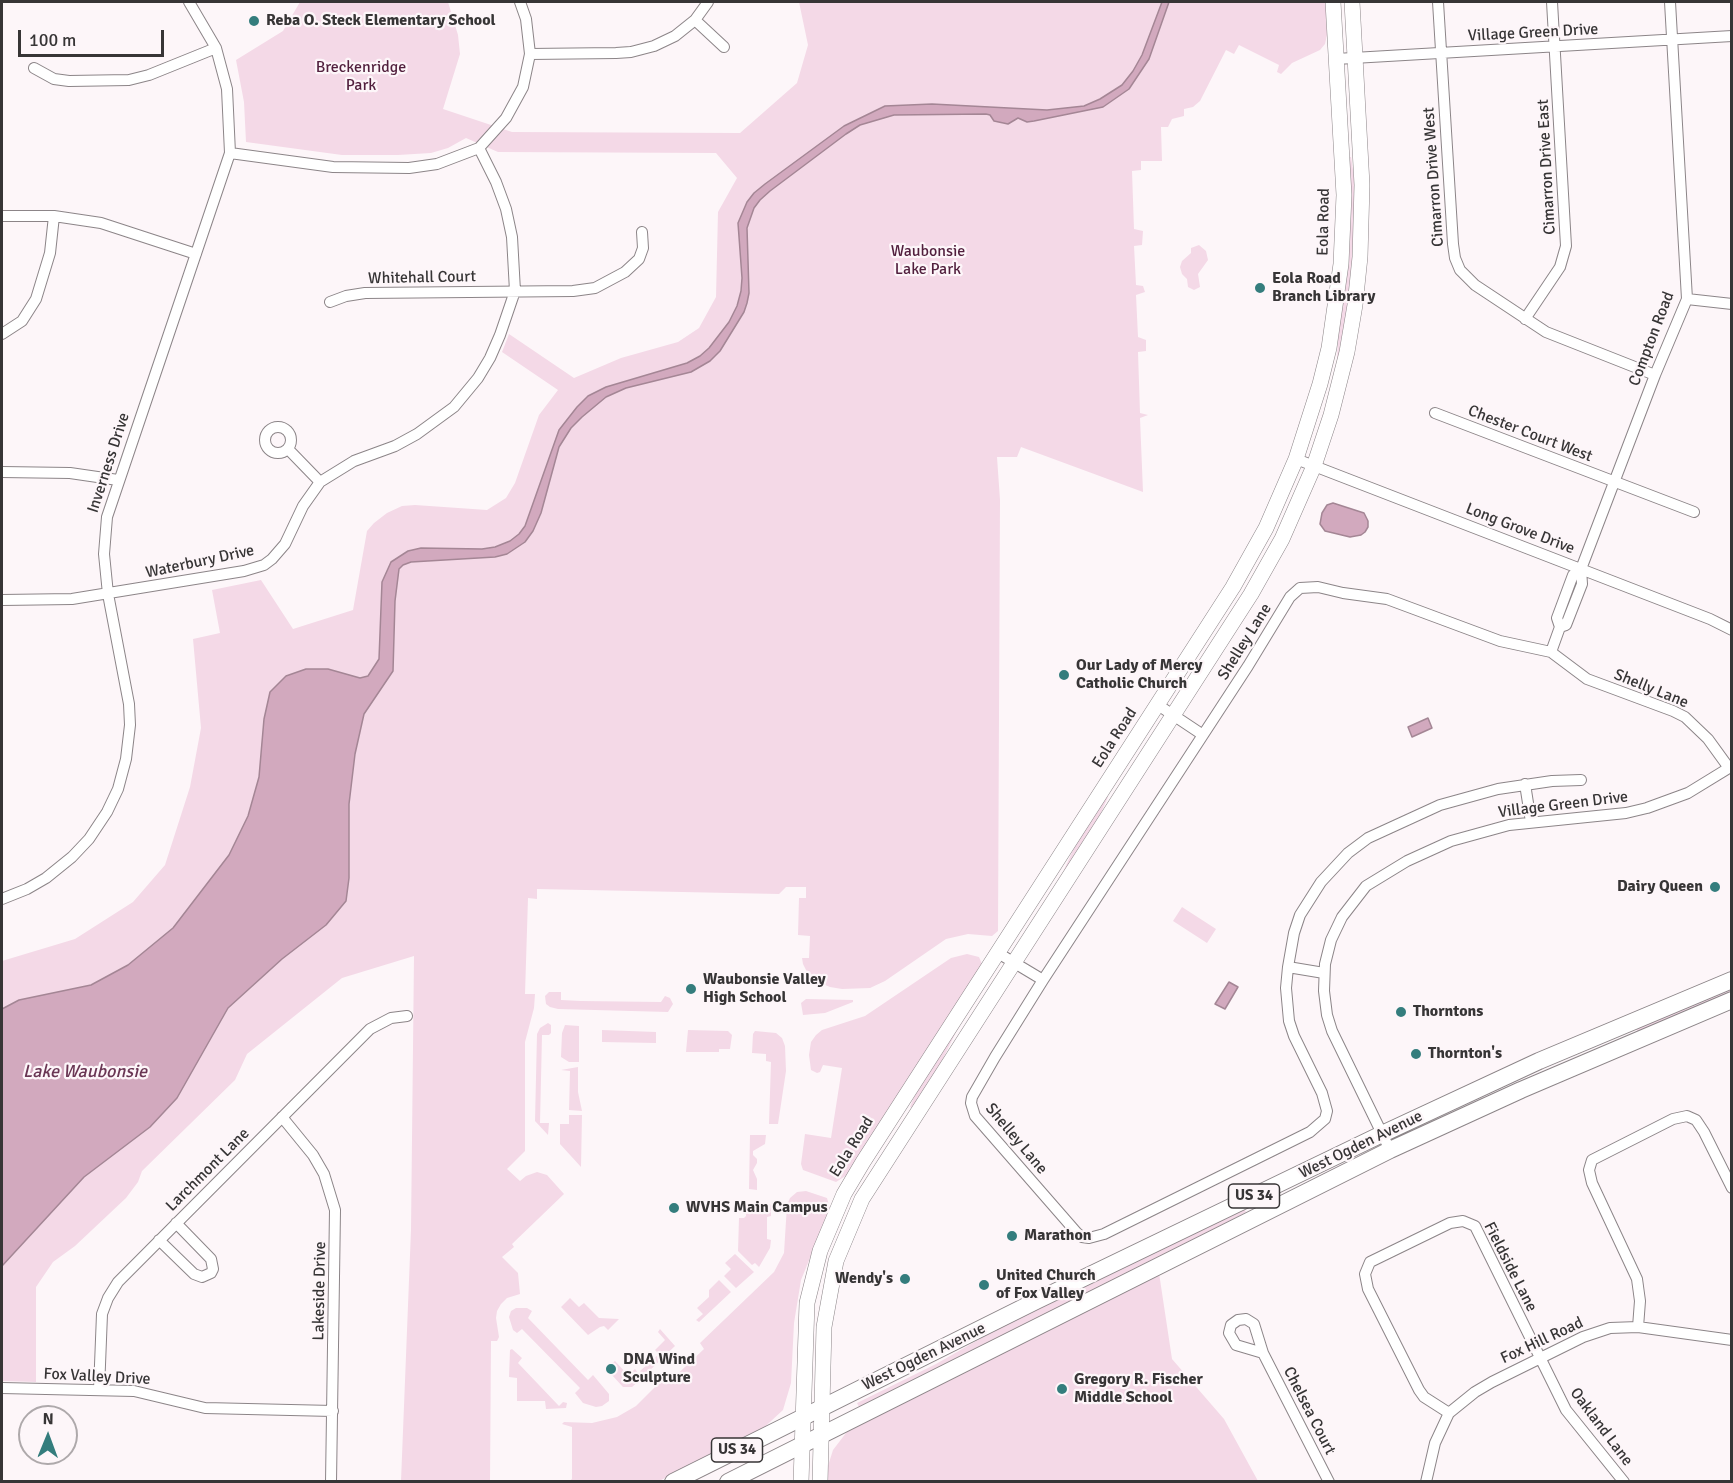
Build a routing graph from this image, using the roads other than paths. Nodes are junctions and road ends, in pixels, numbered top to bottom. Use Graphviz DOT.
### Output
graph roads {
  1 [pos="189,2"];
  2 [pos="520,2"];
  3 [pos="708,2"];
  4 [pos="1333,2"];
  5 [pos="1352,2"];
  6 [pos="1438,2"];
  7 [pos="1552,2"];
  8 [pos="1670,2"];
  9 [pos="695,20"];
  10 [pos="1731,36"];
  11 [pos="1672,40"];
  12 [pos="724,47"];
  13 [pos="1555,47"];
  14 [pos="216,48"];
  15 [pos="530,54"];
  16 [pos="1441,54"];
  17 [pos="1355,58"];
  18 [pos="1336,59"];
  19 [pos="34,68"];
  20 [pos="478,148"];
  21 [pos="230,153"];
  22 [pos="2,216"];
  23 [pos="54,216"];
  24 [pos="642,232"];
  25 [pos="196,254"];
  26 [pos="515,291"];
  27 [pos="1687,299"];
  28 [pos="330,302"];
  29 [pos="1731,304"];
  30 [pos="1525,319"];
  31 [pos="2,334"];
  32 [pos="1655,375"];
  33 [pos="1435,413"];
  34 [pos="288,449"];
  35 [pos="1296,459"];
  36 [pos="1314,466"];
  37 [pos="2,472"];
  38 [pos="118,480"];
  39 [pos="320,482"];
  40 [pos="1614,482"];
  41 [pos="1694,512"];
  42 [pos="1581,568"];
  43 [pos="108,594"];
  44 [pos="2,600"];
  45 [pos="1731,630"];
  46 [pos="1551,652"];
  47 [pos="1158,705"];
  48 [pos="1173,715"];
  49 [pos="1203,735"];
  50 [pos="1730,767"];
  51 [pos="1581,780"];
  52 [pos="1525,784"];
  53 [pos="1532,822"];
  54 [pos="2,899"];
  55 [pos="998,953"];
  56 [pos="1014,962"];
  57 [pos="1288,966"];
  58 [pos="1324,973"];
  59 [pos="1043,980"];
  60 [pos="1731,980"];
  61 [pos="1731,1000"];
  62 [pos="407,1016"];
  63 [pos="1620,1026"];
  64 [pos="1621,1046"];
  65 [pos="282,1117"];
  66 [pos="1382,1134"];
  67 [pos="1390,1150"];
  68 [pos="1731,1188"];
  69 [pos="176,1223"];
  70 [pos="159,1240"];
  71 [pos="1638,1327"];
  72 [pos="1731,1340"];
  73 [pos="1263,1353"];
  74 [pos="1540,1359"];
  75 [pos="2,1388"];
  76 [pos="99,1390"];
  77 [pos="820,1408"];
  78 [pos="333,1411"];
  79 [pos="1449,1413"];
  80 [pos="802,1418"];
  81 [pos="821,1435"];
  82 [pos="802,1444"];
  83 [pos="332,1482"];
  84 [pos="673,1482"];
  85 [pos="728,1482"];
  86 [pos="801,1482"];
  87 [pos="820,1482"];
  88 [pos="1329,1482"];
  89 [pos="1425,1482"];
  90 [pos="1624,1482"];
  1 -- 14 [label="street, Inverness Drive"];
  2 -- 15 [label="street"];
  3 -- 9 [label="street"];
  4 -- 18 [label="main road, Eola Road"];
  5 -- 17 [label="main road"];
  6 -- 16 [label="street, Cimarron Drive West"];
  7 -- 13 [label="street, Cimarron Drive East"];
  8 -- 11 [label="street, Compton Road"];
  9 -- 12 [label="street"];
  9 -- 15 [label="street"];
  10 -- 11 [label="street, Village Green Drive"];
  11 -- 13 [label="street, Village Green Drive"];
  11 -- 27 [label="street, Compton Road"];
  13 -- 16 [label="street, Village Green Drive"];
  13 -- 30 [label="street, Cimarron Drive East"];
  14 -- 19 [label="street"];
  14 -- 21 [label="street, Inverness Drive"];
  15 -- 20 [label="street"];
  16 -- 17 [label="street, Village Green Drive"];
  16 -- 30 [label="street, Cimarron Drive West"];
  17 -- 18 [label="street, Village Green Drive"];
  17 -- 36 [label="main road"];
  18 -- 35 [label="main road, Eola Road"];
  20 -- 21 [label="street"];
  20 -- 26 [label="street, Waterbury Drive"];
  21 -- 25 [label="street, Inverness Drive"];
  22 -- 23 [label="street"];
  23 -- 25 [label="street"];
  23 -- 31 [label="street"];
  24 -- 26 [label="street, Whitehall Court"];
  25 -- 38 [label="street, Inverness Drive"];
  26 -- 28 [label="street, Whitehall Court"];
  26 -- 39 [label="street, Waterbury Drive"];
  27 -- 29 [label="street"];
  27 -- 32 [label="street, Compton Road"];
  30 -- 32 [label="street, Cimarron Drive West"];
  32 -- 40 [label="street, Compton Road"];
  33 -- 40 [label="street, Chester Court West"];
  34 -- 39 [label="street"];
  35 -- 36 [label="street, Long Grove Drive"];
  35 -- 47 [label="main road, Eola Road"];
  36 -- 42 [label="street, Long Grove Drive"];
  36 -- 48 [label="main road"];
  37 -- 38 [label="street"];
  38 -- 43 [label="street, Inverness Drive"];
  39 -- 43 [label="street, Waterbury Drive"];
  40 -- 41 [label="street, Chester Court West"];
  40 -- 42 [label="street, Compton Road"];
  42 -- 45 [label="street, Long Grove Drive"];
  42 -- 46 [label="street, Compton Road"];
  43 -- 44 [label="street, Waterbury Drive"];
  43 -- 54 [label="street, Inverness Drive"];
  46 -- 49 [label="street, Shelley Lane"];
  46 -- 50 [label="street, Shelly Lane"];
  47 -- 48 [label="street"];
  47 -- 55 [label="main road, Eola Road"];
  48 -- 49 [label="street"];
  48 -- 56 [label="main road"];
  49 -- 59 [label="street, Shelley Lane"];
  50 -- 53 [label="street, Village Green Drive"];
  51 -- 52 [label="street, Shelley Lane"];
  52 -- 53 [label="street"];
  52 -- 57 [label="street, Shelley Lane"];
  53 -- 58 [label="street, Village Green Drive"];
  55 -- 56 [label="street"];
  55 -- 80 [label="main road, Eola Road"];
  56 -- 59 [label="street"];
  56 -- 77 [label="main road"];
  57 -- 58 [label="street"];
  57 -- 59 [label="street, Shelley Lane"];
  58 -- 66 [label="street, Village Green Drive"];
  60 -- 63 [label="main road, West Ogden Avenue / US 34"];
  61 -- 64 [label="main road, West Ogden Avenue / US 34"];
  62 -- 65 [label="street, Larchmont Lane"];
  63 -- 64 [label="main road"];
  63 -- 66 [label="main road, West Ogden Avenue / US 34"];
  64 -- 67 [label="main road, West Ogden Avenue / US 34"];
  65 -- 69 [label="street, Larchmont Lane"];
  65 -- 78 [label="street, Lakeside Drive"];
  66 -- 67 [label="street, Village Green Drive"];
  66 -- 77 [label="main road, West Ogden Avenue / US 34"];
  67 -- 81 [label="main road, West Ogden Avenue / US 34"];
  68 -- 71 [label="street"];
  69 -- 70 [label="street, Larchmont Lane"];
  69 -- 70 [label="street"];
  70 -- 76 [label="street, Larchmont Lane"];
  71 -- 72 [label="street, Fox Hill Road"];
  71 -- 74 [label="street, Fox Hill Road"];
  73 -- 88 [label="street, Chelsea Court"];
  74 -- 79 [label="street, Fox Hill Road"];
  74 -- 79 [label="street, Fieldside Lane"];
  74 -- 90 [label="street, Oakland Lane"];
  75 -- 76 [label="street, Fox Valley Drive"];
  76 -- 78 [label="street, Fox Valley Drive"];
  77 -- 80 [label="main road, West Ogden Avenue / US 34"];
  77 -- 81 [label="main road"];
  78 -- 83 [label="street, Lakeside Drive"];
  79 -- 89 [label="street, Fox Hill Road"];
  80 -- 82 [label="main road, Eola Road"];
  80 -- 84 [label="main road, West Ogden Avenue / US 34"];
  81 -- 82 [label="main road, West Ogden Avenue / US 34"];
  81 -- 87 [label="main road"];
  82 -- 85 [label="main road, West Ogden Avenue / US 34"];
  82 -- 86 [label="main road, Eola Road"];
}
